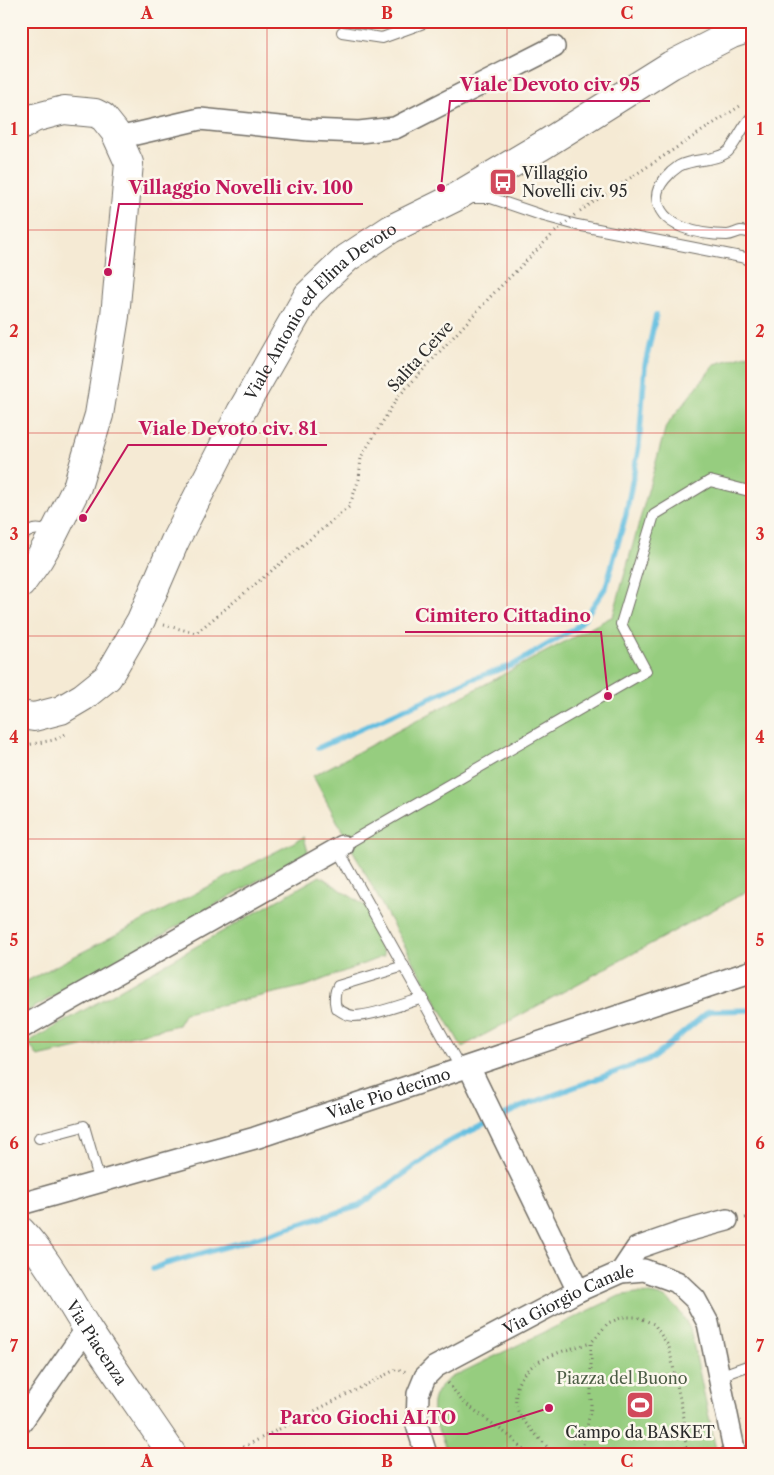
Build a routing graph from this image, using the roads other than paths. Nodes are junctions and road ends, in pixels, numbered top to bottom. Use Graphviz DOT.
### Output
graph roads {
  1 [pos="429,21"];
  2 [pos="753,27"];
  3 [pos="342,32"];
  4 [pos="554,47"];
  5 [pos="753,116"];
  6 [pos="21,126"];
  7 [pos="118,138"];
  8 [pos="454,198"];
  9 [pos="753,233"];
  10 [pos="753,264"];
  11 [pos="753,492"];
  12 [pos="53,535"];
  13 [pos="21,537"];
  14 [pos="21,584"];
  15 [pos="21,715"];
  16 [pos="341,848"];
  17 [pos="404,966"];
  18 [pos="753,971"];
  19 [pos="423,998"];
  20 [pos="21,1028"];
  21 [pos="465,1068"];
  22 [pos="39,1138"];
  23 [pos="100,1182"];
  24 [pos="21,1204"];
  25 [pos="727,1220"];
  26 [pos="21,1231"];
  27 [pos="620,1272"];
  28 [pos="578,1291"];
  29 [pos="87,1328"];
  30 [pos="753,1364"];
  31 [pos="719,1376"];
  32 [pos="21,1423"];
  33 [pos="172,1454"];
  34 [pos="426,1454"];
  35 [pos="735,1454"];
  1 -- 3 [label="lane"];
  2 -- 8 [label="street, Viale Antonio ed Elina Devoto"];
  4 -- 7 [label="street"];
  5 -- 9 [label="lane"];
  6 -- 7 [label="street"];
  7 -- 12 [label="street"];
  8 -- 10 [label="lane"];
  8 -- 15 [label="street, Viale Antonio ed Elina Devoto"];
  11 -- 16 [label="lane"];
  12 -- 13 [label="lane"];
  12 -- 14 [label="street"];
  16 -- 17 [label="lane"];
  16 -- 20 [label="street"];
  17 -- 19 [label="lane"];
  17 -- 19 [label="lane"];
  18 -- 21 [label="street, Viale Pio decimo"];
  19 -- 21 [label="lane"];
  21 -- 23 [label="street, Viale Pio decimo"];
  21 -- 28 [label="street"];
  22 -- 23 [label="lane"];
  23 -- 24 [label="street, Viale Pio decimo"];
  25 -- 27 [label="street"];
  26 -- 29 [label="street, Via Piacenza"];
  27 -- 28 [label="street, Via Giorgio Canale"];
  27 -- 31 [label="street, Via Giorgio Canale"];
  28 -- 34 [label="street, Via Giorgio Canale"];
  29 -- 32 [label="street"];
  29 -- 33 [label="street, Via Piacenza"];
  30 -- 31 [label="lane"];
  31 -- 35 [label="street, Via Giorgio Canale"];
}
